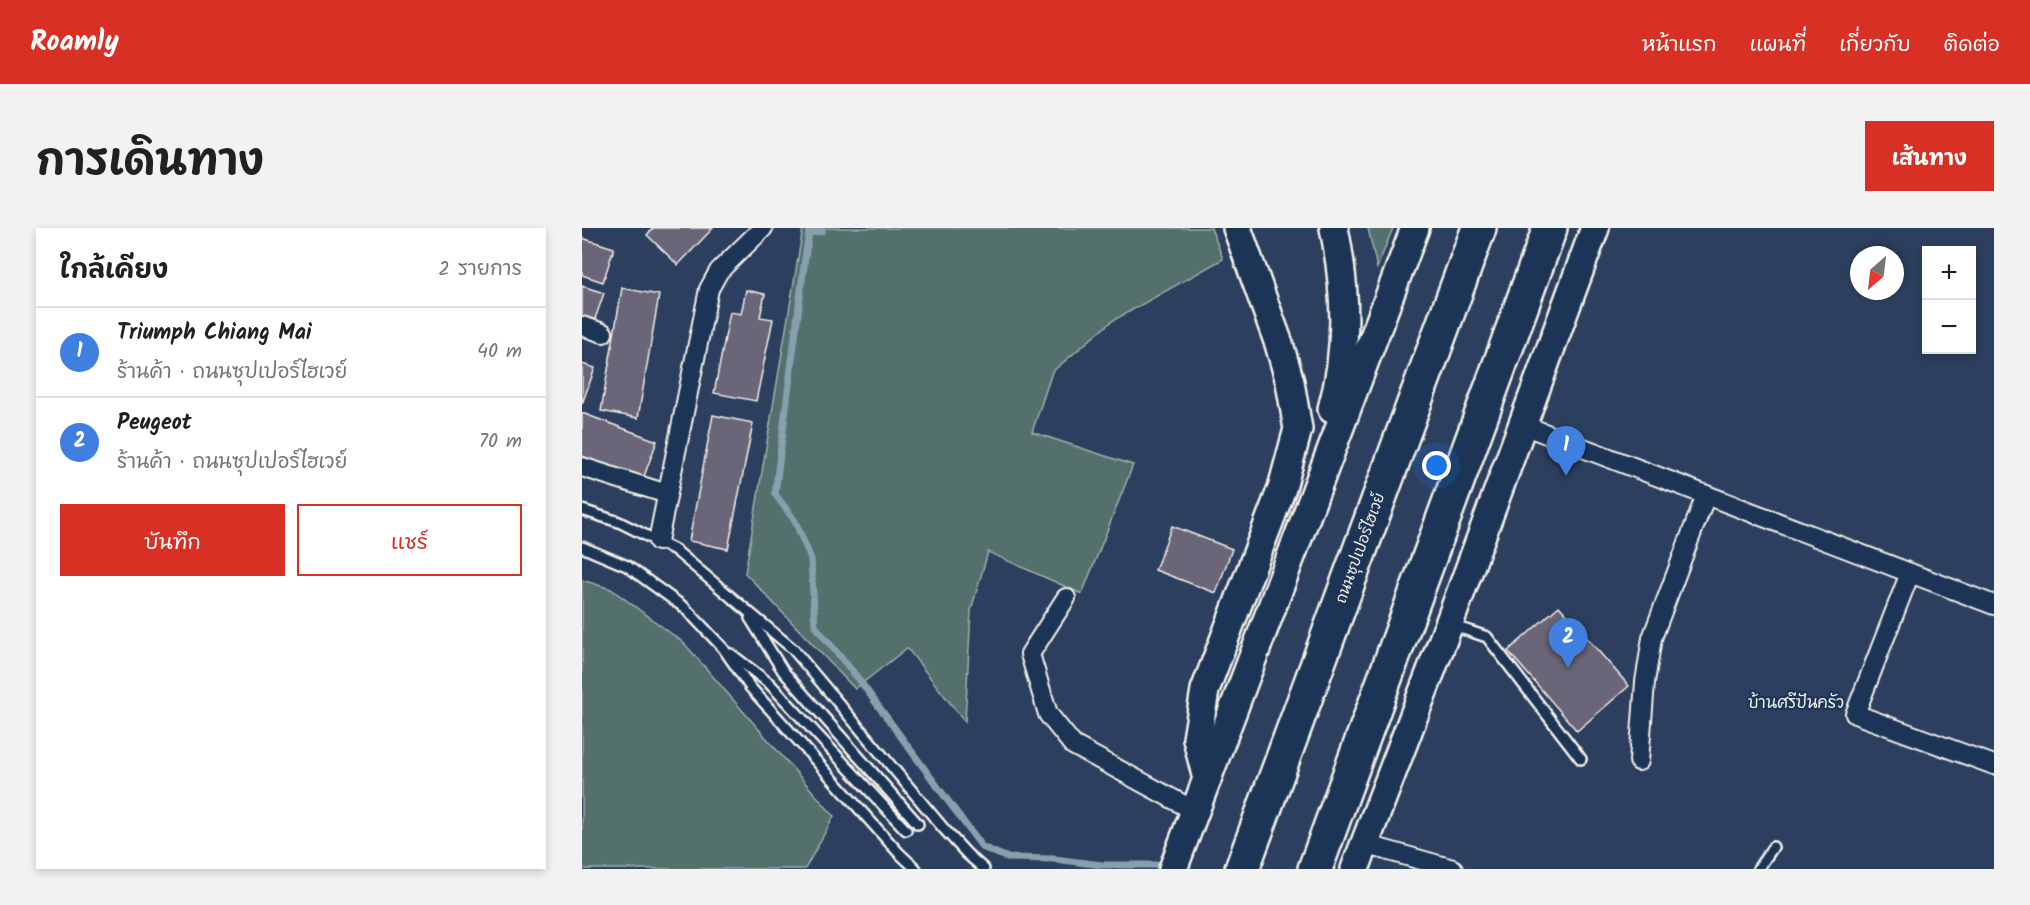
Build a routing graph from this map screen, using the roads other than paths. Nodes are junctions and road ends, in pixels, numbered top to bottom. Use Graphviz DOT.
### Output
graph roads {
  1 [pos="763,228"];
  2 [pos="1237,228"];
  3 [pos="1334,228"];
  4 [pos="1415,228"];
  5 [pos="1479,228"];
  6 [pos="1550,228"];
  7 [pos="1595,228"];
  8 [pos="582,326"];
  9 [pos="603,333"];
  10 [pos="1523,425"];
  11 [pos="582,467"];
  12 [pos="667,494"];
  13 [pos="1706,495"];
  14 [pos="582,510"];
  15 [pos="658,541"];
  16 [pos="582,547"];
  17 [pos="1291,557"];
  18 [pos="1910,573"];
  19 [pos="1066,598"];
  20 [pos="1994,605"];
  21 [pos="746,610"];
  22 [pos="1449,624"];
  23 [pos="723,648"];
  24 [pos="1581,759"];
  25 [pos="1639,762"];
  26 [pos="1994,765"];
  27 [pos="1207,779"];
  28 [pos="1195,811"];
  29 [pos="918,824"];
  30 [pos="906,830"];
  31 [pos="1364,844"];
  32 [pos="1773,847"];
  33 [pos="916,869"];
  34 [pos="984,869"];
  35 [pos="1173,869"];
  36 [pos="1242,869"];
  37 [pos="1315,869"];
  38 [pos="1355,869"];
  39 [pos="1453,869"];
  40 [pos="1758,869"];
  1 -- 12 [label="street"];
  2 -- 27 [label="main road"];
  3 -- 17 [label="main road"];
  4 -- 17 [label="main road"];
  5 -- 36 [label="highway, ถนนซุปเปอร์ไฮเวย์"];
  6 -- 37 [label="highway"];
  7 -- 10 [label="main road"];
  8 -- 9 [label="street"];
  10 -- 13 [label="street"];
  10 -- 22 [label="main road"];
  11 -- 12 [label="street"];
  12 -- 15 [label="street"];
  13 -- 18 [label="street"];
  13 -- 25 [label="street"];
  14 -- 15 [label="lane"];
  15 -- 21 [label="lane"];
  16 -- 23 [label="lane"];
  17 -- 27 [label="main road"];
  18 -- 20 [label="street"];
  18 -- 26 [label="street"];
  19 -- 28 [label="street"];
  21 -- 29 [label="lane"];
  21 -- 34 [label="lane"];
  22 -- 24 [label="lane"];
  22 -- 31 [label="main road"];
  23 -- 30 [label="lane"];
  23 -- 33 [label="lane"];
  27 -- 28 [label="main road"];
  28 -- 35 [label="main road"];
  31 -- 38 [label="main road"];
  31 -- 39 [label="street"];
  32 -- 40 [label="lane"];
}
